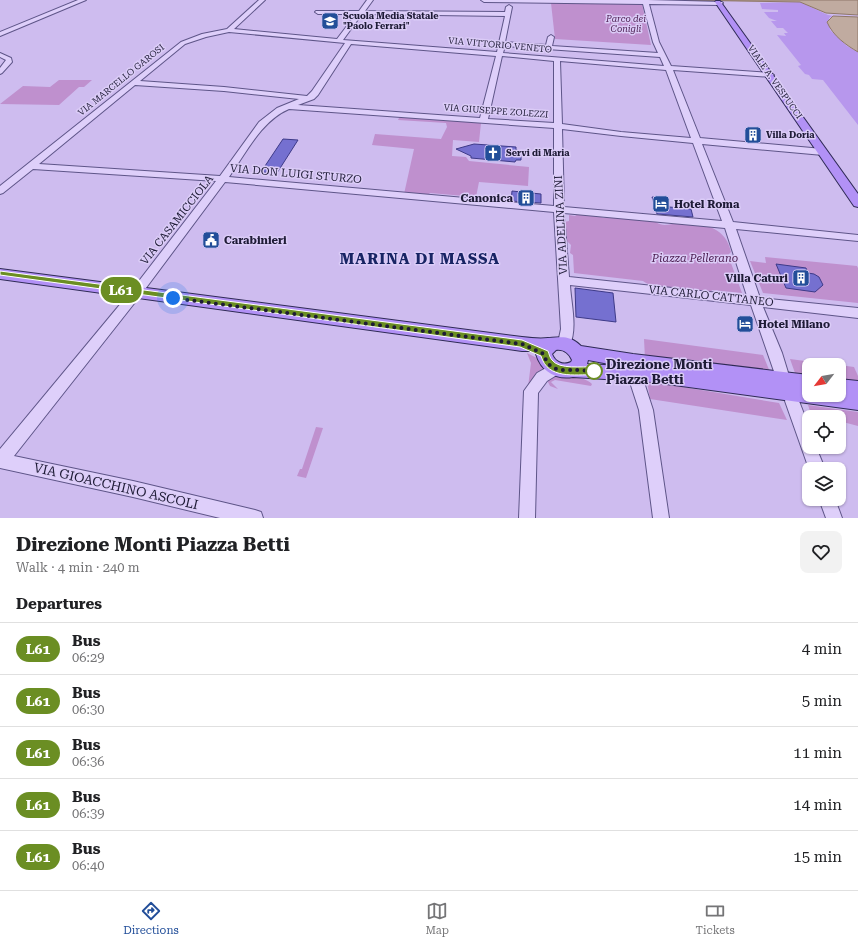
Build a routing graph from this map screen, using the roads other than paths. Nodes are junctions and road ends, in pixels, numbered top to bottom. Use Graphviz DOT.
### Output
graph roads {
  1 [pos="83,0"];
  2 [pos="262,0"];
  3 [pos="370,0"];
  4 [pos="484,0"];
  5 [pos="510,0"];
  6 [pos="645,1"];
  7 [pos="719,2"];
  8 [pos="318,12"];
  9 [pos="361,13"];
  10 [pos="507,14"];
  11 [pos="229,30"];
  12 [pos="0,34"];
  13 [pos="551,37"];
  14 [pos="339,41"];
  15 [pos="349,42"];
  16 [pos="502,44"];
  17 [pos="549,47"];
  18 [pos="499,54"];
  19 [pos="0,55"];
  20 [pos="661,55"];
  21 [pos="557,59"];
  22 [pos="668,67"];
  23 [pos="0,72"];
  24 [pos="771,75"];
  25 [pos="134,83"];
  26 [pos="306,98"];
  27 [pos="288,106"];
  28 [pos="484,120"];
  29 [pos="558,126"];
  30 [pos="699,141"];
  31 [pos="823,152"];
  32 [pos="31,166"];
  33 [pos="223,179"];
  34 [pos="0,191"];
  35 [pos="858,203"];
  36 [pos="559,209"];
  37 [pos="729,225"];
  38 [pos="858,238"];
  39 [pos="0,274"];
  40 [pos="564,280"];
  41 [pos="136,293"];
  42 [pos="755,301"];
  43 [pos="858,313"];
  44 [pos="559,348"];
  45 [pos="555,369"];
  46 [pos="573,370"];
  47 [pos="634,373"];
  48 [pos="783,379"];
  49 [pos="802,388"];
  50 [pos="802,388"];
  51 [pos="846,388"];
  52 [pos="802,389"];
  53 [pos="858,389"];
  54 [pos="846,399"];
  55 [pos="858,402"];
  56 [pos="0,460"];
  57 [pos="814,462"];
  58 [pos="830,506"];
  59 [pos="255,518"];
  60 [pos="527,518"];
  61 [pos="661,518"];
  62 [pos="834,518"];
  1 -- 12 [label="street"];
  2 -- 11 [label="street"];
  3 -- 9 [label="street"];
  4 -- 5 [label="street"];
  5 -- 6 [label="street"];
  5 -- 10 [label="street"];
  6 -- 7 [label="street"];
  6 -- 20 [label="street"];
  7 -- 24 [label="main road, VIALE A. VESPUCCI"];
  8 -- 9 [label="street"];
  9 -- 10 [label="street"];
  9 -- 14 [label="street"];
  10 -- 16 [label="street"];
  11 -- 14 [label="street, VIA VITTORIO VENETO"];
  11 -- 25 [label="street, VIA MARCELLO GAROSI"];
  13 -- 17 [label="street"];
  14 -- 15 [label="street, VIA VITTORIO VENETO"];
  15 -- 18 [label="street, VIA VITTORIO VENETO"];
  15 -- 26 [label="street, VIA CASAMICCIOLA"];
  16 -- 17 [label="street"];
  16 -- 18 [label="street"];
  17 -- 20 [label="street"];
  18 -- 21 [label="street, VIA VITTORIO VENETO"];
  18 -- 28 [label="street"];
  19 -- 23 [label="street"];
  20 -- 22 [label="street"];
  21 -- 22 [label="street, VIA VITTORIO VENETO"];
  21 -- 29 [label="street, VIA ADELINA ZINI"];
  22 -- 24 [label="street, VIA VITTORIO VENETO"];
  22 -- 30 [label="street"];
  24 -- 31 [label="main road, VIALE A. VESPUCCI"];
  25 -- 26 [label="street"];
  25 -- 32 [label="street, VIA MARCELLO GAROSI"];
  26 -- 27 [label="street, VIA CASAMICCIOLA"];
  27 -- 28 [label="street, VIA GIUSEPPE ZOLEZZI"];
  27 -- 33 [label="street, VIA CASAMICCIOLA"];
  28 -- 29 [label="street, VIA GIUSEPPE ZOLEZZI"];
  29 -- 30 [label="street, VIA GIUSEPPE ZOLEZZI"];
  29 -- 36 [label="street, VIA ADELINA ZINI"];
  30 -- 31 [label="street, VIA GIUSEPPE ZOLEZZI"];
  30 -- 37 [label="street"];
  31 -- 35 [label="main road, VIALE A. VESPUCCI"];
  32 -- 33 [label="street, VIA DON LUIGI STURZO"];
  32 -- 34 [label="street, VIA MARCELLO GAROSI"];
  33 -- 36 [label="street, VIA DON LUIGI STURZO"];
  33 -- 41 [label="street, VIA CASAMICCIOLA"];
  36 -- 37 [label="street"];
  36 -- 40 [label="street, VIA ADELINA ZINI"];
  37 -- 38 [label="street"];
  37 -- 42 [label="street"];
  39 -- 41 [label="main road"];
  40 -- 42 [label="street, VIA CARLO CATTANEO"];
  40 -- 44 [label="street, VIA ADELINA ZINI"];
  41 -- 44 [label="main road"];
  41 -- 56 [label="street, VIA CASAMICCIOLA"];
  42 -- 43 [label="street, VIA CARLO CATTANEO"];
  42 -- 48 [label="street"];
  44 -- 45 [label="main road"];
  44 -- 46 [label="main road"];
  44 -- 48 [label="main road"];
  45 -- 46 [label="main road"];
  45 -- 60 [label="street"];
  46 -- 47 [label="main road"];
  47 -- 50 [label="main road"];
  47 -- 61 [label="street"];
  48 -- 49 [label="main road"];
  51 -- 53 [label="main road"];
  52 -- 57 [label="street"];
  54 -- 55 [label="main road"];
  56 -- 59 [label="street, VIA GIOACCHINO ASCOLI"];
  58 -- 62 [label="street"];
}
